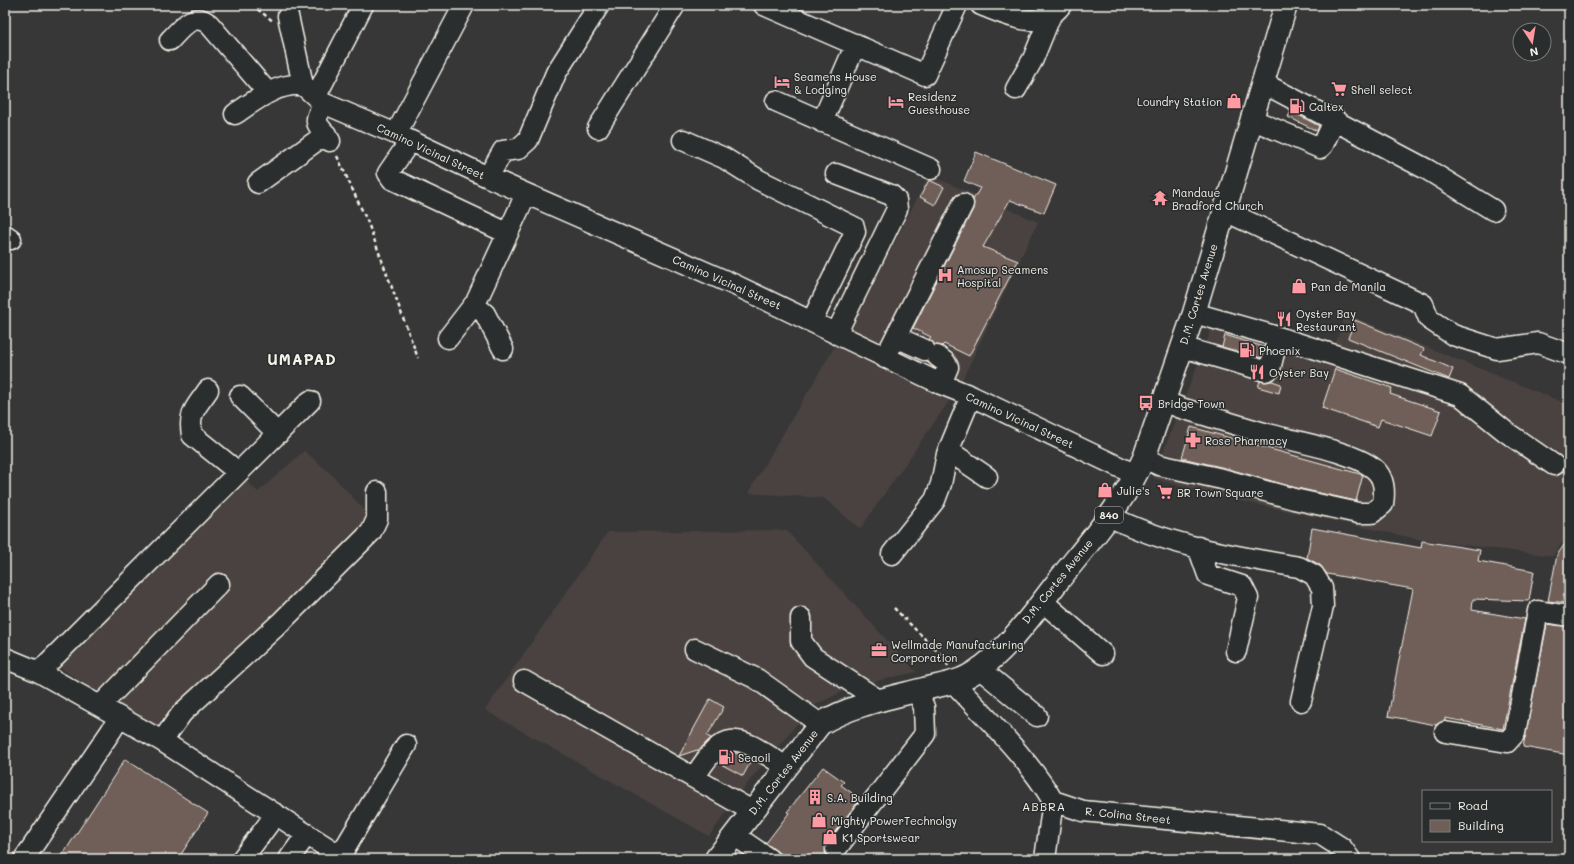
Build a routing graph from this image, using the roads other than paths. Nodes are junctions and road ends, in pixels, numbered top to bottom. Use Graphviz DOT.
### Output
graph roads {
  1 [pos="363,5"];
  2 [pos="464,5"];
  3 [pos="599,5"];
  4 [pos="675,5"];
  5 [pos="764,5"];
  6 [pos="957,5"];
  7 [pos="980,5"];
  8 [pos="1286,5"];
  9 [pos="1056,11"];
  10 [pos="288,16"];
  11 [pos="170,40"];
  12 [pos="856,44"];
  13 [pos="1263,83"];
  14 [pos="1016,89"];
  15 [pos="268,92"];
  16 [pos="314,95"];
  17 [pos="776,101"];
  18 [pos="235,114"];
  19 [pos="1251,119"];
  20 [pos="1334,119"];
  21 [pos="822,122"];
  22 [pos="598,128"];
  23 [pos="403,138"];
  24 [pos="683,140"];
  25 [pos="931,169"];
  26 [pos="836,174"];
  27 [pos="488,177"];
  28 [pos="258,183"];
  29 [pos="526,194"];
  30 [pos="963,204"];
  31 [pos="1223,210"];
  32 [pos="1493,210"];
  33 [pos="507,233"];
  34 [pos="476,302"];
  35 [pos="1194,313"];
  36 [pos="812,321"];
  37 [pos="836,334"];
  38 [pos="896,337"];
  39 [pos="1278,337"];
  40 [pos="448,338"];
  41 [pos="1182,347"];
  42 [pos="503,349"];
  43 [pos="1569,354"];
  44 [pos="885,358"];
  45 [pos="941,384"];
  46 [pos="208,390"];
  47 [pos="240,396"];
  48 [pos="971,396"];
  49 [pos="310,401"];
  50 [pos="1163,401"];
  51 [pos="278,434"];
  52 [pos="949,451"];
  53 [pos="1554,465"];
  54 [pos="1140,466"];
  55 [pos="238,472"];
  56 [pos="987,477"];
  57 [pos="377,492"];
  58 [pos="1109,516"];
  59 [pos="1198,547"];
  60 [pos="892,554"];
  61 [pos="219,584"];
  62 [pos="1042,601"];
  63 [pos="1569,616"];
  64 [pos="801,618"];
  65 [pos="695,649"];
  66 [pos="1236,651"];
  67 [pos="1103,654"];
  68 [pos="5,658"];
  69 [pos="979,668"];
  70 [pos="39,672"];
  71 [pos="524,681"];
  72 [pos="953,682"];
  73 [pos="918,691"];
  74 [pos="880,701"];
  75 [pos="1301,701"];
  76 [pos="101,705"];
  77 [pos="1036,716"];
  78 [pos="119,718"];
  79 [pos="820,724"];
  80 [pos="1445,732"];
  81 [pos="162,741"];
  82 [pos="406,745"];
  83 [pos="786,767"];
  84 [pos="694,778"];
  85 [pos="1053,801"];
  86 [pos="752,811"];
  87 [pos="276,814"];
  88 [pos="307,834"];
  89 [pos="734,835"];
  90 [pos="836,849"];
  91 [pos="342,857"];
  92 [pos="24,859"];
  93 [pos="242,859"];
  94 [pos="289,859"];
  95 [pos="716,859"];
  96 [pos="769,859"];
  97 [pos="1045,859"];
  98 [pos="1350,859"];
  1 -- 16 [label="street"];
  2 -- 23 [label="street"];
  3 -- 27 [label="street"];
  4 -- 22 [label="street"];
  5 -- 12 [label="street"];
  6 -- 12 [label="street"];
  7 -- 9 [label="street"];
  8 -- 13 [label="highway, D.M. Cortes Avenue / 840"];
  9 -- 14 [label="street"];
  10 -- 16 [label="street"];
  11 -- 15 [label="street"];
  12 -- 21 [label="street"];
  13 -- 19 [label="highway, D.M. Cortes Avenue / 840"];
  13 -- 20 [label="street"];
  15 -- 16 [label="street"];
  15 -- 18 [label="street"];
  16 -- 23 [label="street, Camino Vicinal Street"];
  16 -- 28 [label="street"];
  17 -- 21 [label="street"];
  19 -- 20 [label="street"];
  19 -- 31 [label="highway, D.M. Cortes Avenue / 840"];
  20 -- 32 [label="street"];
  21 -- 25 [label="street"];
  23 -- 27 [label="street, Camino Vicinal Street"];
  23 -- 33 [label="street"];
  24 -- 36 [label="street"];
  26 -- 37 [label="street"];
  27 -- 29 [label="street, Camino Vicinal Street"];
  29 -- 33 [label="street"];
  29 -- 36 [label="street, Camino Vicinal Street"];
  30 -- 38 [label="street"];
  31 -- 35 [label="highway, D.M. Cortes Avenue / 840"];
  31 -- 43 [label="street"];
  33 -- 34 [label="street"];
  34 -- 40 [label="street"];
  34 -- 42 [label="street"];
  35 -- 39 [label="street"];
  35 -- 41 [label="highway, D.M. Cortes Avenue / 840"];
  36 -- 37 [label="street, Camino Vicinal Street"];
  37 -- 44 [label="street, Camino Vicinal Street"];
  38 -- 44 [label="street"];
  38 -- 45 [label="street"];
  39 -- 41 [label="street"];
  39 -- 53 [label="street"];
  41 -- 50 [label="highway, D.M. Cortes Avenue / 840"];
  44 -- 45 [label="street, Camino Vicinal Street"];
  45 -- 48 [label="street, Camino Vicinal Street"];
  46 -- 55 [label="street"];
  47 -- 51 [label="street"];
  48 -- 52 [label="street"];
  48 -- 54 [label="street, Camino Vicinal Street"];
  49 -- 51 [label="street"];
  50 -- 54 [label="highway, D.M. Cortes Avenue / 840"];
  50 -- 54 [label="street, Camino Vicinal Street"];
  51 -- 55 [label="street"];
  52 -- 56 [label="street"];
  52 -- 60 [label="street"];
  54 -- 58 [label="highway, D.M. Cortes Avenue / 840"];
  55 -- 70 [label="street"];
  57 -- 81 [label="street"];
  58 -- 59 [label="street"];
  58 -- 62 [label="highway, D.M. Cortes Avenue / 840"];
  59 -- 66 [label="street"];
  59 -- 75 [label="street"];
  61 -- 76 [label="street"];
  62 -- 67 [label="street"];
  62 -- 69 [label="highway, D.M. Cortes Avenue / 840"];
  63 -- 80 [label="street"];
  64 -- 74 [label="street"];
  65 -- 79 [label="street"];
  68 -- 70 [label="street"];
  69 -- 72 [label="highway, D.M. Cortes Avenue / 840"];
  69 -- 77 [label="street"];
  70 -- 76 [label="street"];
  71 -- 84 [label="street"];
  72 -- 73 [label="highway, D.M. Cortes Avenue / 840"];
  72 -- 85 [label="street"];
  73 -- 74 [label="highway, D.M. Cortes Avenue / 840"];
  73 -- 90 [label="street"];
  74 -- 79 [label="highway, D.M. Cortes Avenue / 840"];
  76 -- 78 [label="street"];
  78 -- 81 [label="street"];
  78 -- 92 [label="street"];
  79 -- 83 [label="highway, D.M. Cortes Avenue / 840"];
  81 -- 87 [label="street"];
  82 -- 91 [label="street"];
  83 -- 84 [label="street"];
  83 -- 86 [label="highway, D.M. Cortes Avenue / 840"];
  84 -- 86 [label="street"];
  85 -- 97 [label="street"];
  85 -- 98 [label="street, R. Colina Street"];
  86 -- 89 [label="highway, D.M. Cortes Avenue / 840"];
  87 -- 88 [label="street"];
  87 -- 93 [label="street"];
  88 -- 91 [label="street"];
  88 -- 94 [label="street"];
  89 -- 95 [label="highway, D.M. Cortes Avenue / 840"];
  89 -- 96 [label="street"];
}
